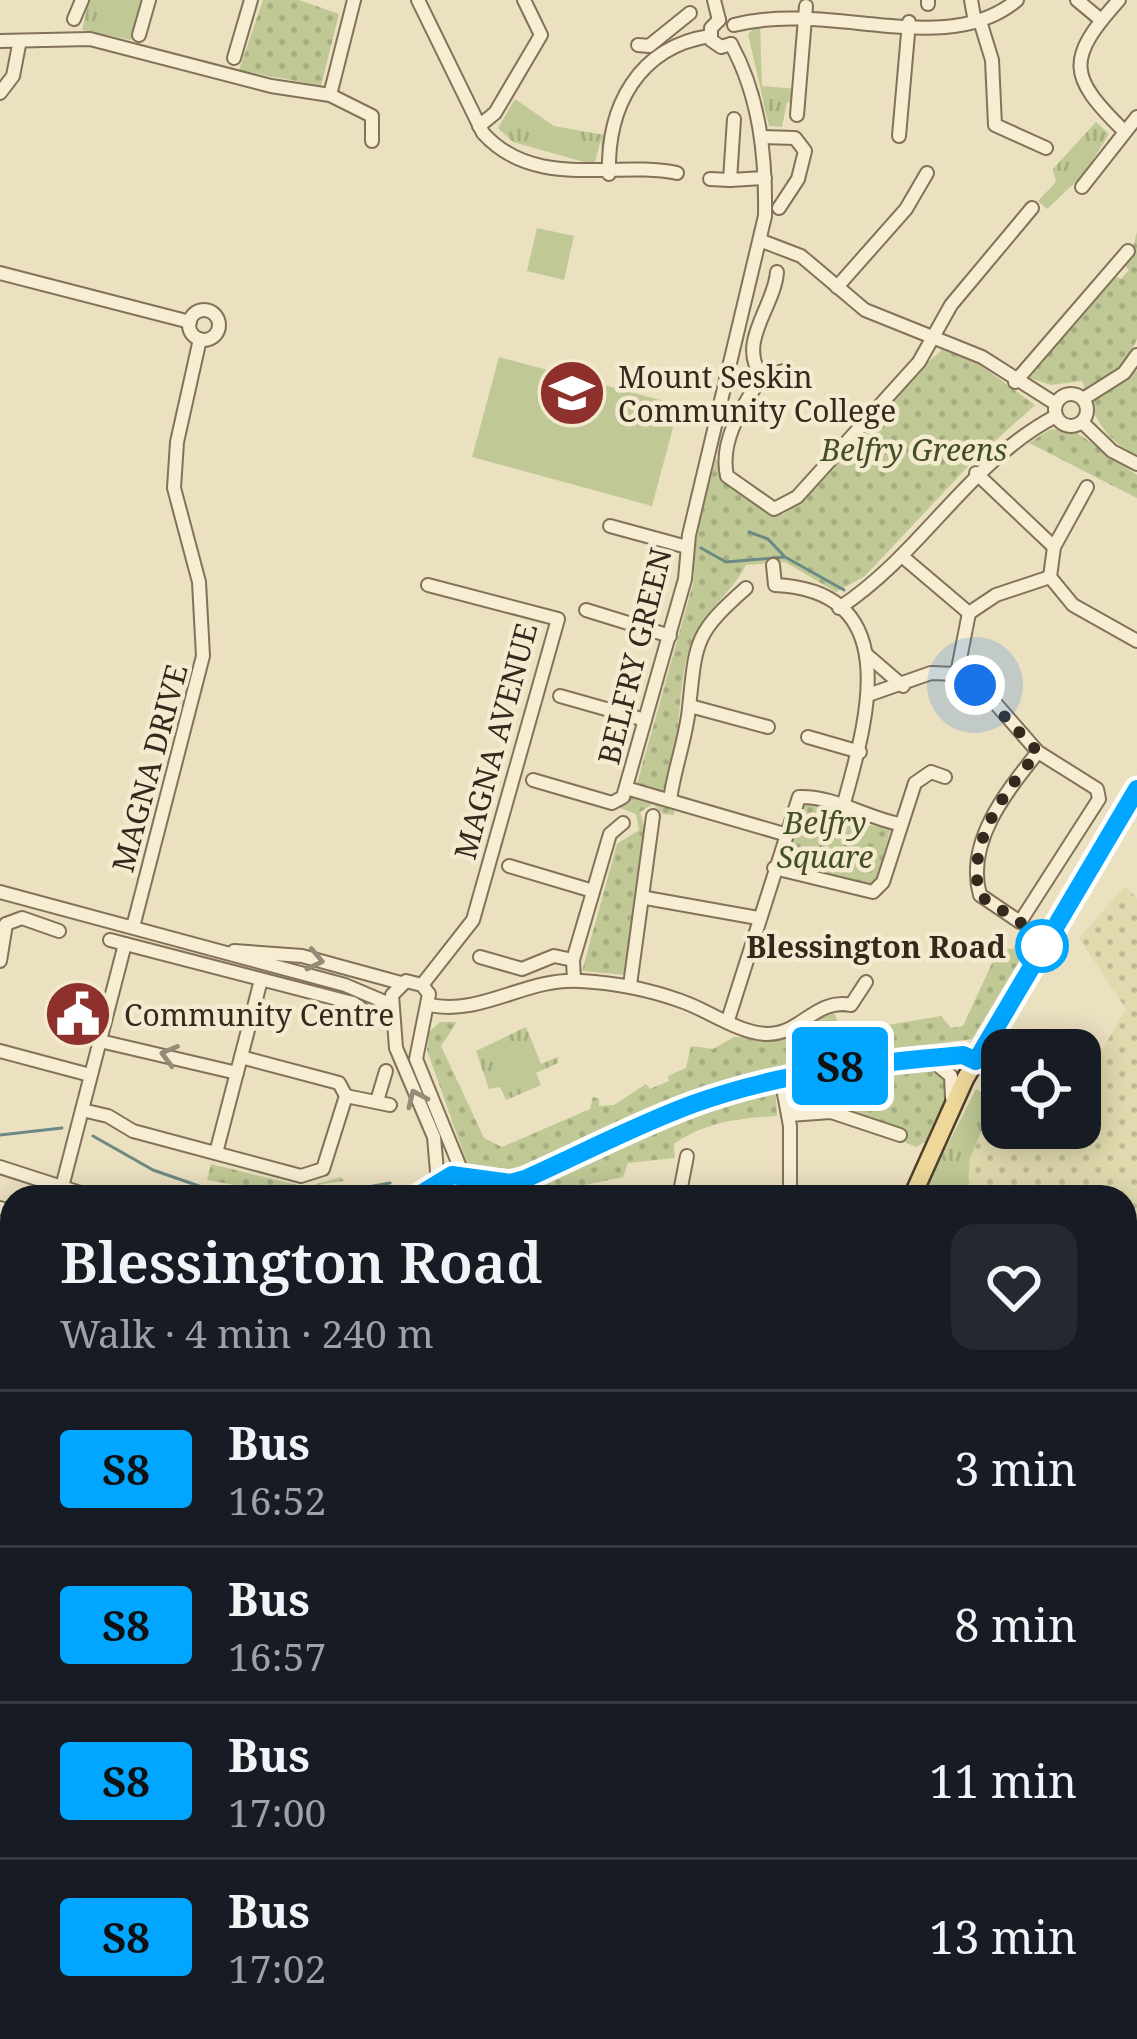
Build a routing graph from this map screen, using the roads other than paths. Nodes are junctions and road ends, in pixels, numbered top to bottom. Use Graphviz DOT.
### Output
graph roads {
  1 [pos="82,0"];
  2 [pos="149,0"];
  3 [pos="251,0"];
  4 [pos="354,0"];
  5 [pos="418,0"];
  6 [pos="524,0"];
  7 [pos="714,0"];
  8 [pos="971,0"];
  9 [pos="1016,0"];
  10 [pos="1077,0"];
  11 [pos="1119,0"];
  12 [pos="806,6"];
  13 [pos="690,13"];
  14 [pos="74,19"];
  15 [pos="1101,20"];
  16 [pos="909,22"];
  17 [pos="977,22"];
  18 [pos="726,23"];
  19 [pos="139,35"];
  20 [pos="710,36"];
  21 [pos="0,41"];
  22 [pos="19,44"];
  23 [pos="731,44"];
  24 [pos="234,58"];
  25 [pos="659,59"];
  26 [pos="0,93"];
  27 [pos="330,95"];
  28 [pos="797,115"];
  29 [pos="1137,117"];
  30 [pos="734,119"];
  31 [pos="479,126"];
  32 [pos="1123,130"];
  33 [pos="760,136"];
  34 [pos="899,136"];
  35 [pos="372,141"];
  36 [pos="1046,148"];
  37 [pos="677,172"];
  38 [pos="927,173"];
  39 [pos="609,174"];
  40 [pos="710,178"];
  41 [pos="765,178"];
  42 [pos="730,180"];
  43 [pos="1082,187"];
  44 [pos="779,208"];
  45 [pos="1032,208"];
  46 [pos="761,242"];
  47 [pos="1128,251"];
  48 [pos="777,272"];
  49 [pos="0,273"];
  50 [pos="837,287"];
  51 [pos="190,322"];
  52 [pos="200,339"];
  53 [pos="934,341"];
  54 [pos="1136,362"];
  55 [pos="763,376"];
  56 [pos="800,382"];
  57 [pos="1015,382"];
  58 [pos="1083,399"];
  59 [pos="1056,410"];
  60 [pos="1082,422"];
  61 [pos="1137,464"];
  62 [pos="976,473"];
  63 [pos="1087,487"];
  64 [pos="610,526"];
  65 [pos="688,541"];
  66 [pos="1054,547"];
  67 [pos="903,557"];
  68 [pos="773,565"];
  69 [pos="1050,578"];
  70 [pos="428,585"];
  71 [pos="746,589"];
  72 [pos="839,608"];
  73 [pos="586,610"];
  74 [pos="969,613"];
  75 [pos="670,636"];
  76 [pos="1137,641"];
  77 [pos="867,655"];
  78 [pos="957,674"];
  79 [pos="903,686"];
  80 [pos="871,694"];
  81 [pos="560,695"];
  82 [pos="690,706"];
  83 [pos="645,720"];
  84 [pos="768,727"];
  85 [pos="808,737"];
  86 [pos="860,752"];
  87 [pos="1038,752"];
  88 [pos="945,777"];
  89 [pos="533,780"];
  90 [pos="626,788"];
  91 [pos="1137,789"];
  92 [pos="670,800"];
  93 [pos="844,803"];
  94 [pos="653,816"];
  95 [pos="623,824"];
  96 [pos="899,824"];
  97 [pos="784,834"];
  98 [pos="508,866"];
  99 [pos="774,868"];
  100 [pos="593,891"];
  101 [pos="0,892"];
  102 [pos="646,898"];
  103 [pos="758,918"];
  104 [pos="3,922"];
  105 [pos="133,927"];
  106 [pos="58,931"];
  107 [pos="227,952"];
  108 [pos="479,956"];
  109 [pos="573,960"];
  110 [pos="0,961"];
  111 [pos="261,980"];
  112 [pos="574,980"];
  113 [pos="401,982"];
  114 [pos="866,982"];
  115 [pos="422,985"];
  116 [pos="630,985"];
  117 [pos="394,1009"];
  118 [pos="425,1010"];
  119 [pos="363,1017"];
  120 [pos="728,1020"];
  121 [pos="100,1041"];
  122 [pos="0,1052"];
  123 [pos="241,1057"];
  124 [pos="928,1058"];
  125 [pos="976,1061"];
  126 [pos="386,1071"];
  127 [pos="237,1073"];
  128 [pos="90,1075"];
  129 [pos="781,1078"];
  130 [pos="346,1096"];
  131 [pos="82,1110"];
  132 [pos="790,1114"];
  133 [pos="948,1117"];
  134 [pos="900,1135"];
  135 [pos="216,1153"];
  136 [pos="687,1156"];
  137 [pos="0,1167"];
  138 [pos="466,1179"];
  139 [pos="511,1183"];
  140 [pos="59,1185"];
  141 [pos="62,1185"];
  142 [pos="436,1185"];
  143 [pos="441,1185"];
  144 [pos="469,1185"];
  145 [pos="506,1185"];
  146 [pos="681,1185"];
  147 [pos="790,1185"];
  148 [pos="917,1185"];
  1 -- 14 [label="street"];
  2 -- 19 [label="street"];
  3 -- 24 [label="street"];
  4 -- 27 [label="street"];
  5 -- 31 [label="street"];
  6 -- 31 [label="street"];
  7 -- 18 [label="street"];
  8 -- 17 [label="street"];
  9 -- 17 [label="street"];
  10 -- 15 [label="street"];
  11 -- 15 [label="street"];
  12 -- 16 [label="street"];
  12 -- 18 [label="street"];
  12 -- 28 [label="street"];
  13 -- 25 [label="street"];
  15 -- 32 [label="street"];
  16 -- 17 [label="street"];
  16 -- 34 [label="street"];
  17 -- 36 [label="street"];
  18 -- 20 [label="street"];
  18 -- 23 [label="street"];
  20 -- 23 [label="street"];
  20 -- 25 [label="street"];
  21 -- 22 [label="street"];
  22 -- 26 [label="street"];
  22 -- 27 [label="street"];
  23 -- 33 [label="street, BELFRY GREEN"];
  25 -- 39 [label="street"];
  27 -- 35 [label="street"];
  29 -- 32 [label="street"];
  30 -- 42 [label="street"];
  31 -- 39 [label="street"];
  32 -- 43 [label="street"];
  33 -- 41 [label="street, BELFRY GREEN"];
  33 -- 44 [label="street"];
  37 -- 39 [label="street"];
  38 -- 50 [label="street"];
  40 -- 42 [label="street"];
  41 -- 42 [label="street"];
  41 -- 46 [label="street, BELFRY GREEN"];
  45 -- 53 [label="street"];
  46 -- 50 [label="street"];
  46 -- 65 [label="street, BELFRY GREEN"];
  47 -- 57 [label="street"];
  48 -- 55 [label="street"];
  49 -- 51 [label="street, MAGNA DRIVE"];
  50 -- 53 [label="street"];
  51 -- 52 [label="street"];
  51 -- 52 [label="street, MAGNA DRIVE"];
  52 -- 105 [label="street, MAGNA DRIVE"];
  53 -- 55 [label="street"];
  53 -- 57 [label="street"];
  54 -- 58 [label="street"];
  55 -- 56 [label="street"];
  57 -- 59 [label="street"];
  58 -- 59 [label="street"];
  58 -- 60 [label="street"];
  59 -- 60 [label="street"];
  59 -- 62 [label="street"];
  60 -- 61 [label="street"];
  62 -- 66 [label="street"];
  62 -- 67 [label="street"];
  63 -- 66 [label="street"];
  64 -- 65 [label="street"];
  65 -- 75 [label="street, BELFRY GREEN"];
  66 -- 69 [label="street"];
  67 -- 72 [label="street"];
  67 -- 74 [label="street"];
  68 -- 72 [label="street"];
  69 -- 74 [label="street"];
  69 -- 76 [label="street"];
  70 -- 115 [label="street, MAGNA AVENUE"];
  71 -- 82 [label="street"];
  72 -- 77 [label="street"];
  73 -- 75 [label="street"];
  74 -- 78 [label="street"];
  75 -- 83 [label="street, BELFRY GREEN"];
  77 -- 79 [label="street"];
  77 -- 80 [label="street"];
  78 -- 79 [label="street"];
  78 -- 87 [label="street"];
  79 -- 80 [label="street"];
  80 -- 86 [label="street"];
  81 -- 83 [label="street"];
  82 -- 84 [label="street"];
  82 -- 92 [label="street"];
  83 -- 90 [label="street, BELFRY GREEN"];
  85 -- 86 [label="street"];
  86 -- 93 [label="street"];
  87 -- 87 [label="street"];
  88 -- 96 [label="street"];
  89 -- 90 [label="street"];
  90 -- 92 [label="street"];
  91 -- 125 [label="main road"];
  92 -- 97 [label="street"];
  93 -- 96 [label="street"];
  93 -- 97 [label="street"];
  94 -- 102 [label="street"];
  95 -- 100 [label="street"];
  96 -- 99 [label="street"];
  97 -- 99 [label="street"];
  98 -- 100 [label="street"];
  99 -- 103 [label="street"];
  100 -- 109 [label="street"];
  101 -- 105 [label="street"];
  102 -- 103 [label="street"];
  102 -- 116 [label="street"];
  103 -- 120 [label="street"];
  104 -- 106 [label="street"];
  104 -- 110 [label="street"];
  105 -- 107 [label="street"];
  107 -- 113 [label="street, one-way"];
  107 -- 117 [label="street"];
  108 -- 109 [label="street"];
  109 -- 112 [label="street"];
  111 -- 119 [label="street"];
  111 -- 121 [label="street"];
  111 -- 123 [label="street"];
  112 -- 116 [label="street"];
  112 -- 118 [label="street"];
  113 -- 115 [label="street"];
  113 -- 117 [label="street"];
  114 -- 120 [label="street"];
  115 -- 118 [label="street"];
  116 -- 120 [label="street"];
  117 -- 118 [label="street"];
  142 -- 117 [label="street, one-way"];
  118 -- 138 [label="street"];
  127 -- 121 [label="street, one-way"];
  121 -- 128 [label="street"];
  122 -- 128 [label="street"];
  123 -- 127 [label="street"];
  123 -- 130 [label="street"];
  124 -- 125 [label="street"];
  124 -- 129 [label="street"];
  124 -- 133 [label="street"];
  125 -- 133 [label="main road"];
  126 -- 130 [label="street"];
  127 -- 135 [label="street"];
  128 -- 131 [label="street"];
  129 -- 132 [label="street"];
  129 -- 139 [label="street"];
  130 -- 135 [label="street"];
  131 -- 135 [label="street"];
  131 -- 141 [label="street"];
  132 -- 134 [label="street"];
  132 -- 147 [label="street"];
  133 -- 148 [label="main road"];
  136 -- 146 [label="street"];
  137 -- 140 [label="street"];
  138 -- 139 [label="street"];
  138 -- 143 [label="street"];
  138 -- 144 [label="street"];
  139 -- 145 [label="street"];
}
